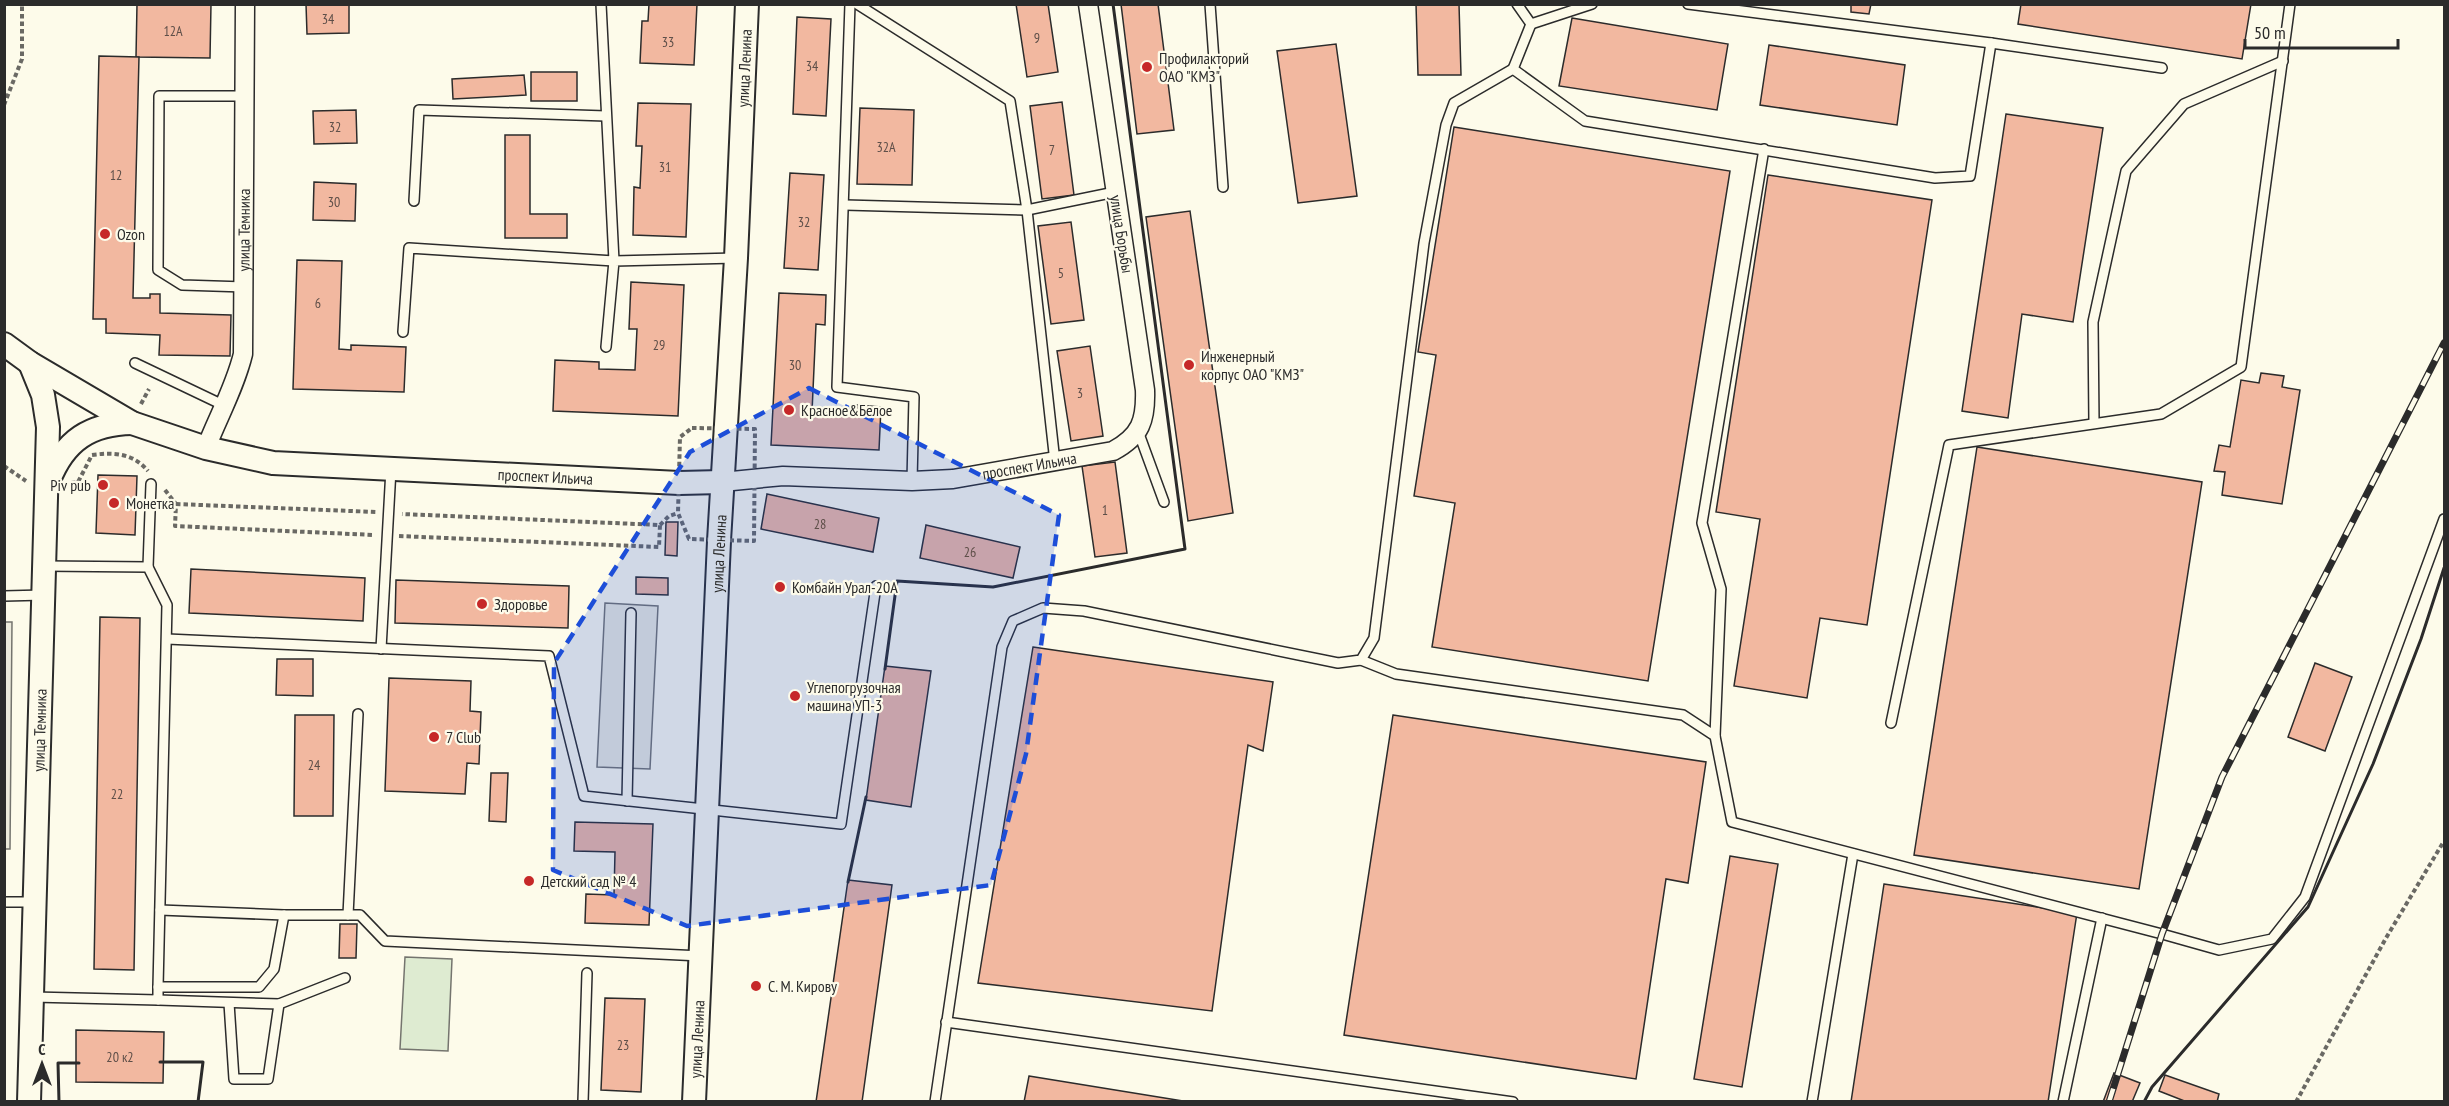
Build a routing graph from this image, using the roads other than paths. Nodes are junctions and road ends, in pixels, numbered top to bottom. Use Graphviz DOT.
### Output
graph roads {
  1 [pos="245,4"];
  2 [pos="601,4"];
  3 [pos="747,4"];
  4 [pos="850,4"];
  5 [pos="857,4"];
  6 [pos="1088,4"];
  7 [pos="1210,4"];
  8 [pos="1517,4"];
  9 [pos="1592,4"];
  10 [pos="1688,4"];
  11 [pos="2290,4"];
  12 [pos="1531,24"];
  13 [pos="1991,43"];
  14 [pos="2283,61"];
  15 [pos="2162,68"];
  16 [pos="1513,69"];
  17 [pos="243,96"];
  18 [pos="606,116"];
  19 [pos="1764,149"];
  20 [pos="1223,187"];
  21 [pos="1115,192"];
  22 [pos="414,201"];
  23 [pos="845,205"];
  24 [pos="1027,210"];
  25 [pos="736,258"];
  26 [pos="614,261"];
  27 [pos="245,287"];
  28 [pos="403,332"];
  29 [pos="4,344"];
  30 [pos="606,347"];
  31 [pos="30,363"];
  32 [pos="135,363"];
  33 [pos="223,405"];
  34 [pos="132,423"];
  35 [pos="2094,423"];
  36 [pos="1138,431"];
  37 [pos="206,448"];
  38 [pos="1056,462"];
  39 [pos="391,470"];
  40 [pos="152,481"];
  41 [pos="912,481"];
  42 [pos="723,482"];
  43 [pos="47,484"];
  44 [pos="1164,502"];
  45 [pos="2445,519"];
  46 [pos="44,566"];
  47 [pos="148,567"];
  48 [pos="876,586"];
  49 [pos="4,596"];
  50 [pos="44,596"];
  51 [pos="632,613"];
  52 [pos="166,639"];
  53 [pos="381,648"];
  54 [pos="1361,660"];
  55 [pos="358,714"];
  56 [pos="1892,723"];
  57 [pos="1715,736"];
  58 [pos="627,801"];
  59 [pos="708,809"];
  60 [pos="1853,854"];
  61 [pos="4,902"];
  62 [pos="35,902"];
  63 [pos="160,910"];
  64 [pos="284,915"];
  65 [pos="348,915"];
  66 [pos="2102,918"];
  67 [pos="701,956"];
  68 [pos="587,973"];
  69 [pos="345,978"];
  70 [pos="158,987"];
  71 [pos="32,997"];
  72 [pos="158,1000"];
  73 [pos="229,1003"];
  74 [pos="279,1004"];
  75 [pos="946,1022"];
  76 [pos="29,1101"];
  77 [pos="582,1101"];
  78 [pos="694,1101"];
  79 [pos="934,1101"];
  80 [pos="1513,1101"];
  81 [pos="1812,1101"];
  82 [pos="2062,1101"];
  1 -- 17 [label="street, улица Темника"];
  2 -- 18 [label="lane"];
  3 -- 25 [label="street, улица Ленина"];
  4 -- 23 [label="lane"];
  5 -- 24 [label="lane"];
  6 -- 21 [label="street, улица Борьбы"];
  7 -- 20 [label="lane"];
  8 -- 12 [label="lane"];
  9 -- 12 [label="lane"];
  10 -- 13 [label="lane"];
  11 -- 14 [label="lane"];
  12 -- 16 [label="lane"];
  13 -- 15 [label="lane"];
  13 -- 19 [label="lane"];
  14 -- 35 [label="lane"];
  14 -- 35 [label="lane"];
  16 -- 19 [label="lane"];
  16 -- 54 [label="lane"];
  17 -- 27 [label="street, улица Темника"];
  17 -- 27 [label="lane"];
  18 -- 22 [label="lane"];
  18 -- 26 [label="lane"];
  19 -- 57 [label="lane"];
  21 -- 24 [label="lane"];
  21 -- 36 [label="street, улица Борьбы"];
  23 -- 24 [label="lane"];
  23 -- 41 [label="lane"];
  24 -- 38 [label="lane"];
  25 -- 26 [label="lane"];
  25 -- 42 [label="street, улица Ленина"];
  26 -- 28 [label="lane"];
  26 -- 30 [label="lane"];
  27 -- 33 [label="street, улица Темника"];
  29 -- 31 [label="street, проспект Ильича"];
  31 -- 34 [label="street, проспект Ильича"];
  31 -- 43 [label="street, улица Темника"];
  32 -- 33 [label="lane"];
  33 -- 37 [label="street, улица Темника"];
  34 -- 37 [label="street, проспект Ильича"];
  34 -- 43 [label="street"];
  35 -- 56 [label="lane"];
  36 -- 38 [label="street, проспект Ильича"];
  36 -- 44 [label="lane"];
  37 -- 39 [label="street, проспект Ильича"];
  38 -- 41 [label="street, проспект Ильича"];
  39 -- 42 [label="street, проспект Ильича"];
  39 -- 53 [label="lane"];
  40 -- 47 [label="lane"];
  41 -- 42 [label="street, проспект Ильича"];
  42 -- 59 [label="street, улица Ленина"];
  43 -- 46 [label="street, улица Темника"];
  45 -- 66 [label="lane"];
  46 -- 47 [label="lane"];
  46 -- 50 [label="street, улица Темника"];
  47 -- 52 [label="lane"];
  48 -- 59 [label="lane"];
  49 -- 50 [label="lane"];
  50 -- 62 [label="street, улица Темника"];
  51 -- 58 [label="lane"];
  52 -- 53 [label="lane"];
  52 -- 63 [label="lane"];
  53 -- 58 [label="lane"];
  54 -- 57 [label="lane"];
  54 -- 75 [label="lane"];
  55 -- 65 [label="lane"];
  57 -- 60 [label="lane"];
  58 -- 59 [label="lane"];
  59 -- 67 [label="street, улица Ленина"];
  60 -- 66 [label="lane"];
  60 -- 81 [label="lane"];
  61 -- 62 [label="lane"];
  62 -- 71 [label="street, улица Темника"];
  63 -- 64 [label="lane"];
  63 -- 70 [label="lane"];
  64 -- 65 [label="lane"];
  64 -- 70 [label="lane"];
  65 -- 67 [label="lane"];
  66 -- 82 [label="lane"];
  67 -- 78 [label="street, улица Ленина"];
  68 -- 77 [label="lane"];
  69 -- 74 [label="lane"];
  70 -- 72 [label="lane"];
  71 -- 72 [label="lane"];
  71 -- 76 [label="street, улица Темника"];
  72 -- 73 [label="lane"];
  73 -- 74 [label="lane"];
  73 -- 74 [label="lane"];
  75 -- 79 [label="lane"];
  75 -- 80 [label="lane"];
}
